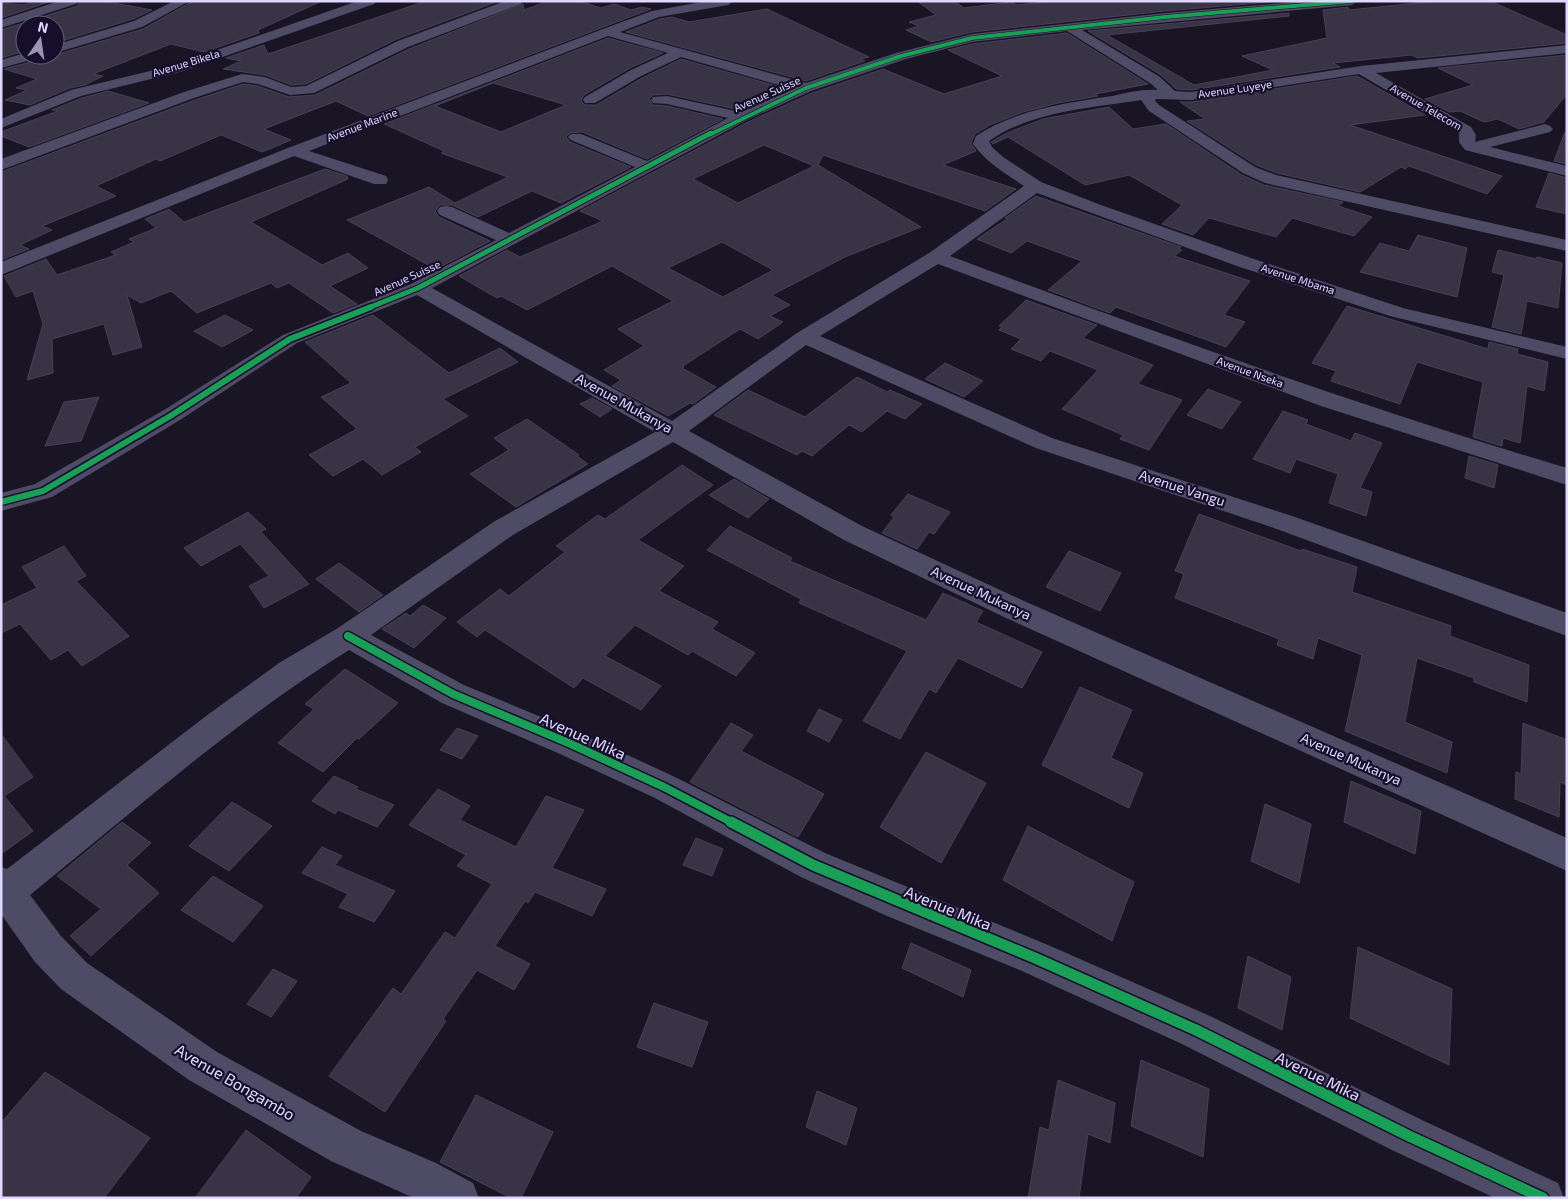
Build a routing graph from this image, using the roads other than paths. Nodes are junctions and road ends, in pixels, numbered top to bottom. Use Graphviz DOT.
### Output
graph roads {
  1 [pos="72,1"];
  2 [pos="184,1"];
  3 [pos="370,1"];
  4 [pos="517,1"];
  5 [pos="728,1"];
  6 [pos="1352,1"];
  7 [pos="1,24"];
  8 [pos="1068,27"];
  9 [pos="608,32"];
  10 [pos="65,46"];
  11 [pos="1567,49"];
  12 [pos="679,53"];
  13 [pos="1526,53"];
  14 [pos="15,60"];
  15 [pos="1,64"];
  16 [pos="1558,64"];
  17 [pos="1361,70"];
  18 [pos="806,88"];
  19 [pos="1150,94"];
  20 [pos="1171,95"];
  21 [pos="590,100"];
  22 [pos="658,100"];
  23 [pos="742,117"];
  24 [pos="1,124"];
  25 [pos="1545,129"];
  26 [pos="576,138"];
  27 [pos="1471,147"];
  28 [pos="294,151"];
  29 [pos="1,164"];
  30 [pos="649,167"];
  31 [pos="1567,171"];
  32 [pos="380,180"];
  33 [pos="1035,186"];
  34 [pos="446,211"];
  35 [pos="509,240"];
  36 [pos="1567,246"];
  37 [pos="936,257"];
  38 [pos="1,269"];
  39 [pos="418,288"];
  40 [pos="804,337"];
  41 [pos="1567,353"];
  42 [pos="673,431"];
  43 [pos="1567,477"];
  44 [pos="1,502"];
  45 [pos="1567,625"];
  46 [pos="348,636"];
  47 [pos="1567,855"];
  48 [pos="3,891"];
  49 [pos="458,1198"];
  50 [pos="1542,1198"];
  1 -- 7 [label="street"];
  2 -- 10 [label="street"];
  3 -- 24 [label="street, Avenue Bikela"];
  4 -- 29 [label="street"];
  5 -- 9 [label="street, Avenue Marine"];
  6 -- 8 [label="street, Avenue Suisse"];
  8 -- 18 [label="street, Avenue Suisse"];
  8 -- 20 [label="street"];
  9 -- 12 [label="street"];
  9 -- 28 [label="street, Avenue Marine"];
  11 -- 13 [label="street, Avenue Luyeye"];
  12 -- 18 [label="street"];
  12 -- 21 [label="street"];
  13 -- 16 [label="street"];
  13 -- 17 [label="street, Avenue Luyeye"];
  14 -- 15 [label="street"];
  17 -- 20 [label="street, Avenue Luyeye"];
  17 -- 27 [label="street, Avenue Telecom"];
  18 -- 23 [label="street, Avenue Suisse"];
  19 -- 20 [label="street, Avenue Luyeye"];
  19 -- 33 [label="street, Avenue Luyeye"];
  19 -- 36 [label="street"];
  22 -- 23 [label="street"];
  23 -- 30 [label="street, Avenue Suisse"];
  25 -- 27 [label="street"];
  26 -- 30 [label="street"];
  27 -- 31 [label="street, Avenue Telecom"];
  28 -- 32 [label="street"];
  28 -- 38 [label="street, Avenue Marine"];
  30 -- 35 [label="street, Avenue Suisse"];
  33 -- 37 [label="street"];
  33 -- 41 [label="street, Avenue Mbama"];
  34 -- 35 [label="street"];
  35 -- 39 [label="street, Avenue Suisse"];
  37 -- 40 [label="street"];
  37 -- 43 [label="street, Avenue Nseka"];
  39 -- 42 [label="street, Avenue Mukanya"];
  39 -- 44 [label="street, Avenue Suisse"];
  40 -- 42 [label="street"];
  40 -- 45 [label="street, Avenue Vangu"];
  42 -- 46 [label="street"];
  42 -- 47 [label="street, Avenue Mukanya"];
  46 -- 48 [label="street"];
  46 -- 50 [label="street, Avenue Mika"];
  48 -- 49 [label="street, Avenue Bongambo"];
}
